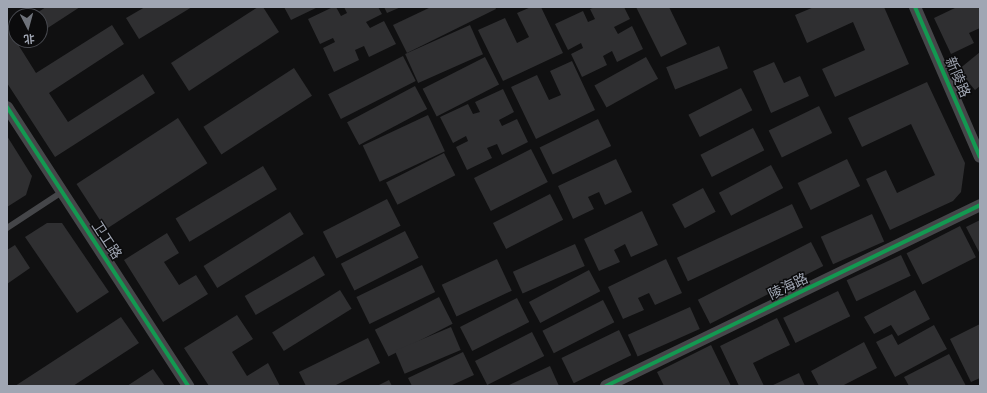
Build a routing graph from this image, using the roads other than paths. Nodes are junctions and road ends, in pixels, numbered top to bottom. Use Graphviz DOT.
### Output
graph roads {
  1 [pos="915,7"];
  2 [pos="7,106"];
  3 [pos="980,157"];
  4 [pos="62,192"];
  5 [pos="980,205"];
  6 [pos="7,228"];
  7 [pos="188,386"];
  8 [pos="606,386"];
  1 -- 3 [label="street, 新陵路"];
  2 -- 4 [label="street, 卫工路"];
  4 -- 6 [label="lane"];
  4 -- 7 [label="street, 卫工路"];
  5 -- 8 [label="street, 陵海路"];
}
